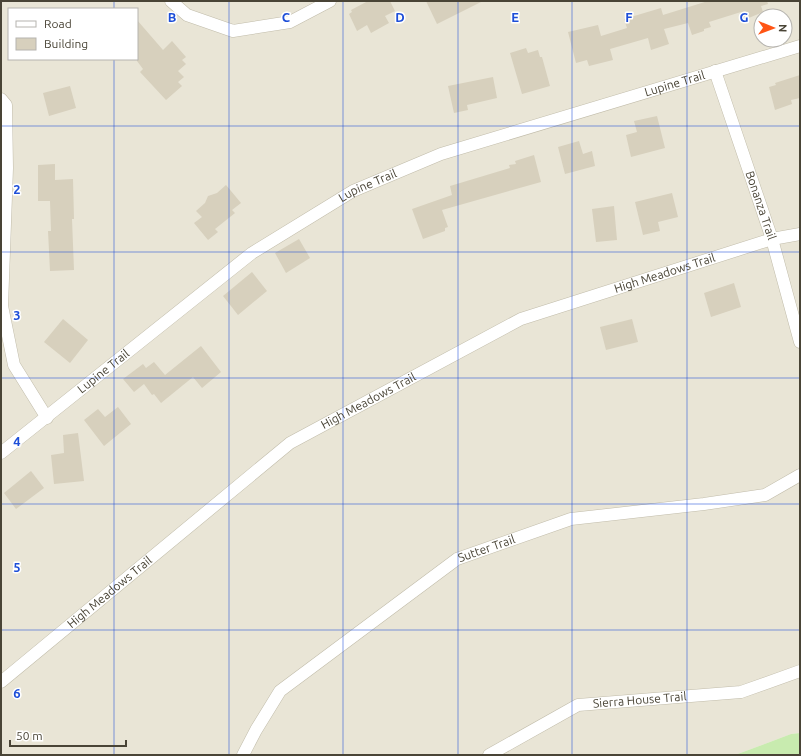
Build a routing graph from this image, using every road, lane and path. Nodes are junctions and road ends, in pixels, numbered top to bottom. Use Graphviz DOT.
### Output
graph roads {
  1 [pos="171,1"];
  2 [pos="330,1"];
  3 [pos="800,46"];
  4 [pos="715,71"];
  5 [pos="1,99"];
  6 [pos="800,234"];
  7 [pos="772,239"];
  8 [pos="800,342"];
  9 [pos="47,418"];
  10 [pos="1,453"];
  11 [pos="800,475"];
  12 [pos="800,671"];
  13 [pos="1,682"];
  14 [pos="243,755"];
  15 [pos="489,755"];
  1 -- 2 [label="street"];
  3 -- 4 [label="street, Lupine Trail"];
  4 -- 7 [label="street, Bonanza Trail"];
  4 -- 9 [label="street, Lupine Trail"];
  5 -- 9 [label="street"];
  6 -- 7 [label="street, High Meadows Trail"];
  7 -- 8 [label="street, Bonanza Trail"];
  7 -- 13 [label="street, High Meadows Trail"];
  9 -- 10 [label="street, Lupine Trail"];
  11 -- 14 [label="street, Sutter Trail"];
  12 -- 15 [label="street, Sierra House Trail"];
}
